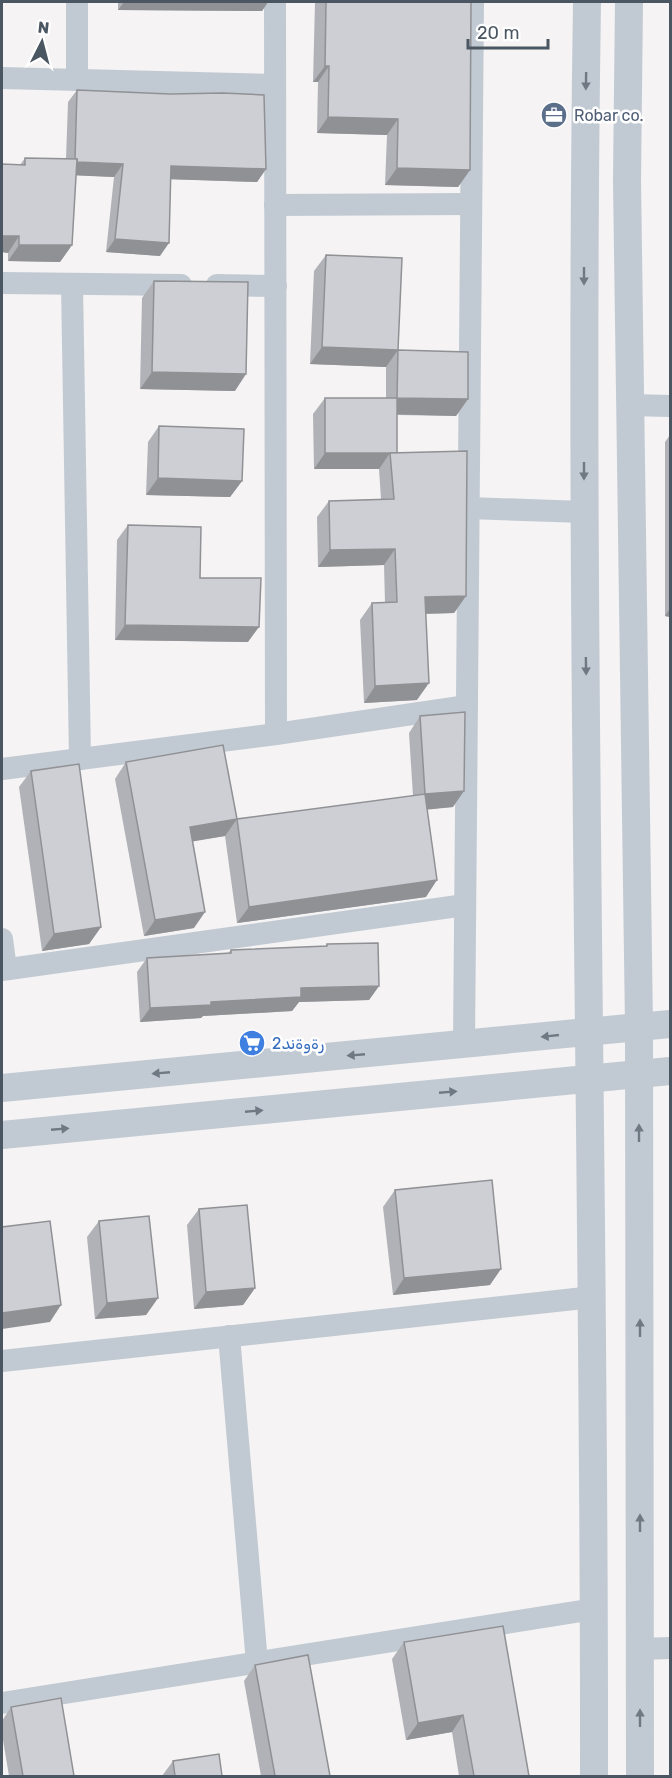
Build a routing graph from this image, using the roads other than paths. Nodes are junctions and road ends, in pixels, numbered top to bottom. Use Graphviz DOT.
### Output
graph roads {
  1 [pos="77,2"];
  2 [pos="275,2"];
  3 [pos="473,2"];
  4 [pos="587,2"];
  5 [pos="629,2"];
  6 [pos="2,78"];
  7 [pos="77,80"];
  8 [pos="275,85"];
  9 [pos="627,180"];
  10 [pos="584,181"];
  11 [pos="471,204"];
  12 [pos="275,205"];
  13 [pos="2,283"];
  14 [pos="72,284"];
  15 [pos="276,285"];
  16 [pos="630,405"];
  17 [pos="670,406"];
  18 [pos="468,508"];
  19 [pos="584,512"];
  20 [pos="467,706"];
  21 [pos="276,734"];
  22 [pos="80,759"];
  23 [pos="2,769"];
  24 [pos="465,905"];
  25 [pos="2,939"];
  26 [pos="4,969"];
  27 [pos="670,1024"];
  28 [pos="639,1026"];
  29 [pos="590,1032"];
  30 [pos="464,1045"];
  31 [pos="670,1071"];
  32 [pos="639,1074"];
  33 [pos="590,1079"];
  34 [pos="2,1088"];
  35 [pos="2,1135"];
  36 [pos="593,1297"];
  37 [pos="229,1336"];
  38 [pos="2,1361"];
  39 [pos="594,1609"];
  40 [pos="670,1648"];
  41 [pos="640,1649"];
  42 [pos="257,1663"];
  43 [pos="2,1703"];
  44 [pos="594,1776"];
  45 [pos="640,1776"];
  1 -- 7 [label="street"];
  2 -- 8 [label="street"];
  3 -- 11 [label="street"];
  4 -- 10 [label="street, one-way"];
  5 -- 9 [label="street"];
  6 -- 7 [label="street"];
  7 -- 8 [label="street"];
  8 -- 12 [label="street"];
  9 -- 10 [label="street"];
  9 -- 16 [label="street"];
  10 -- 19 [label="street, one-way"];
  11 -- 12 [label="street"];
  11 -- 18 [label="street"];
  12 -- 15 [label="street"];
  13 -- 14 [label="street"];
  14 -- 15 [label="street"];
  14 -- 22 [label="street"];
  15 -- 21 [label="street"];
  16 -- 17 [label="street"];
  16 -- 28 [label="street"];
  18 -- 19 [label="street"];
  18 -- 20 [label="street"];
  19 -- 29 [label="street, one-way"];
  20 -- 21 [label="street"];
  20 -- 24 [label="street"];
  21 -- 22 [label="street"];
  22 -- 23 [label="street"];
  24 -- 26 [label="street"];
  24 -- 30 [label="street"];
  25 -- 26 [label="street"];
  27 -- 28 [label="street"];
  28 -- 29 [label="street"];
  28 -- 32 [label="street"];
  29 -- 30 [label="street, one-way"];
  29 -- 33 [label="street"];
  30 -- 34 [label="street, one-way"];
  31 -- 32 [label="street"];
  32 -- 33 [label="street"];
  41 -- 32 [label="street, one-way"];
  35 -- 33 [label="street, one-way"];
  33 -- 36 [label="street"];
  36 -- 37 [label="street"];
  36 -- 39 [label="street"];
  37 -- 38 [label="street"];
  37 -- 42 [label="street"];
  39 -- 42 [label="street"];
  39 -- 44 [label="street"];
  40 -- 41 [label="street"];
  45 -- 41 [label="street, one-way"];
  42 -- 43 [label="street"];
}
